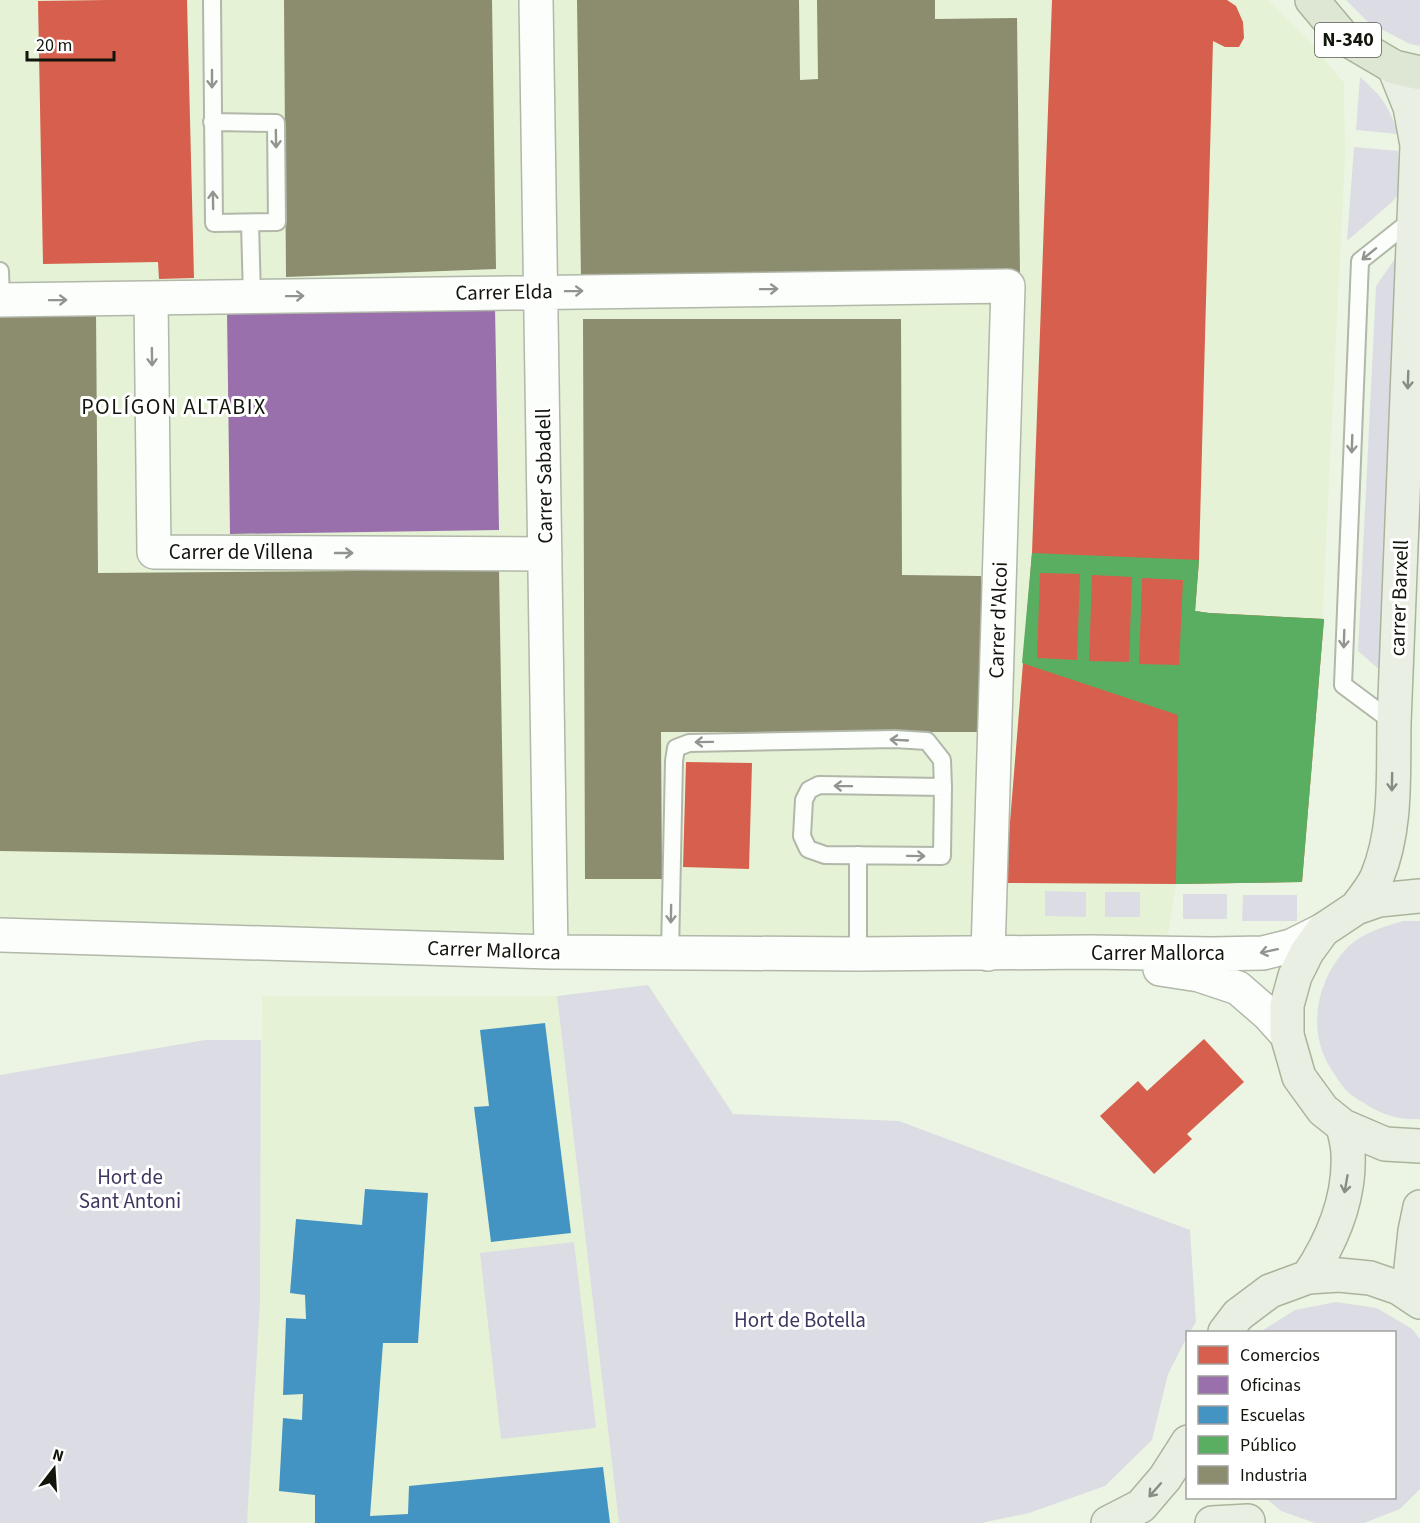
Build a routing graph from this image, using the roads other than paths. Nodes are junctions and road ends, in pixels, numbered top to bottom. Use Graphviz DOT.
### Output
graph roads {
  1 [pos="212,0"];
  2 [pos="536,0"];
  3 [pos="1312,0"];
  4 [pos="1407,70"];
  5 [pos="212,122"];
  6 [pos="1415,217"];
  7 [pos="250,223"];
  8 [pos="1008,286"];
  9 [pos="0,291"];
  10 [pos="541,292"];
  11 [pos="252,297"];
  12 [pos="151,298"];
  13 [pos="545,554"];
  14 [pos="1394,723"];
  15 [pos="944,787"];
  16 [pos="858,855"];
  17 [pos="1420,896"];
  18 [pos="1356,908"];
  19 [pos="1323,930"];
  20 [pos="0,935"];
  21 [pos="551,952"];
  22 [pos="670,953"];
  23 [pos="858,954"];
  24 [pos="988,954"];
  25 [pos="1287,1035"];
  26 [pos="1343,1126"];
  27 [pos="1420,1146"];
  28 [pos="1420,1207"];
  29 [pos="1308,1277"];
  30 [pos="1420,1295"];
  31 [pos="1420,1302"];
  32 [pos="1227,1331"];
  33 [pos="1186,1445"];
  34 [pos="1228,1499"];
  35 [pos="1250,1522"];
  36 [pos="1108,1523"];
  37 [pos="1212,1523"];
  1 -- 5 [label="lane, one-way"];
  2 -- 10 [label="street, Carrer Sabadell"];
  3 -- 4 [label="highway, N-340"];
  4 -- 6 [label="main road, carrer Barxell"];
  7 -- 5 [label="lane, one-way"];
  5 -- 7 [label="lane, one-way"];
  6 -- 14 [label="main road, carrer Barxell, one-way"];
  6 -- 14 [label="lane, one-way"];
  7 -- 11 [label="lane"];
  10 -- 8 [label="street, Carrer Elda, one-way"];
  8 -- 24 [label="street, Carrer d'Alcoi"];
  9 -- 12 [label="street, Carrer Elda, one-way"];
  11 -- 10 [label="street, Carrer Elda, one-way"];
  10 -- 13 [label="street, Carrer Sabadell"];
  11 -- 12 [label="street, Carrer Elda"];
  12 -- 13 [label="street, Carrer de Villena, one-way"];
  13 -- 21 [label="street, Carrer Sabadell"];
  14 -- 18 [label="main road, carrer Barxell, one-way"];
  16 -- 15 [label="lane, one-way"];
  15 -- 16 [label="lane, one-way"];
  15 -- 22 [label="lane, one-way"];
  16 -- 23 [label="lane"];
  17 -- 18 [label="main road"];
  18 -- 19 [label="main road"];
  19 -- 24 [label="street, Carrer Mallorca, one-way"];
  19 -- 25 [label="main road"];
  20 -- 21 [label="street, Carrer Mallorca"];
  21 -- 22 [label="street, Carrer Mallorca"];
  22 -- 23 [label="street, Carrer Mallorca"];
  23 -- 24 [label="street, Carrer Mallorca"];
  24 -- 25 [label="street, Carrer Mallorca"];
  25 -- 26 [label="main road"];
  26 -- 27 [label="main road"];
  26 -- 29 [label="main road, one-way"];
  28 -- 30 [label="main road"];
  29 -- 31 [label="main road"];
  29 -- 32 [label="main road"];
  33 -- 36 [label="main road, one-way"];
  34 -- 35 [label="main road"];
  35 -- 37 [label="main road"];
}
